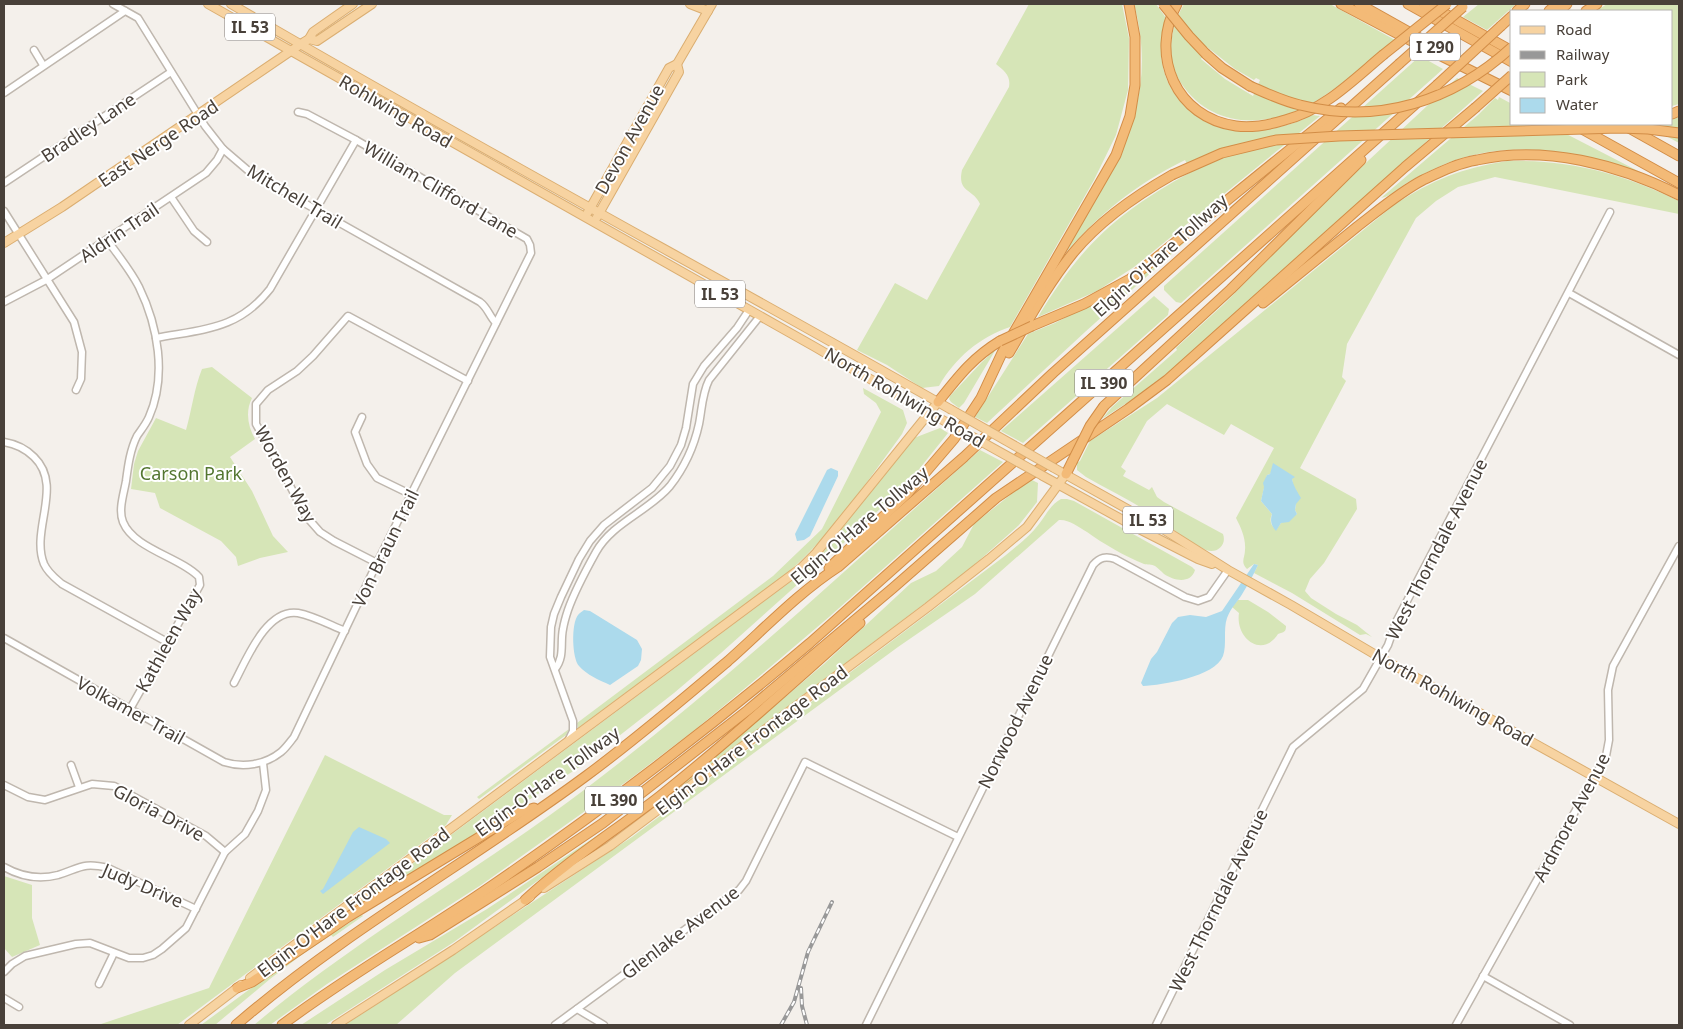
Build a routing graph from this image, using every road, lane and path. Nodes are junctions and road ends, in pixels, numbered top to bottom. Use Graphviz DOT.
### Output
graph roads {
  1 [pos="113,4"];
  2 [pos="208,4"];
  3 [pos="231,4"];
  4 [pos="353,4"];
  5 [pos="372,4"];
  6 [pos="690,4"];
  7 [pos="701,4"];
  8 [pos="1129,4"];
  9 [pos="1164,4"];
  10 [pos="1177,4"];
  11 [pos="1340,4"];
  12 [pos="1359,4"];
  13 [pos="1408,4"];
  14 [pos="1424,4"];
  15 [pos="1447,4"];
  16 [pos="1464,5"];
  17 [pos="710,7"];
  18 [pos="125,11"];
  19 [pos="1510,18"];
  20 [pos="309,39"];
  21 [pos="301,45"];
  22 [pos="1510,49"];
  23 [pos="34,50"];
  24 [pos="292,51"];
  25 [pos="1510,51"];
  26 [pos="1510,54"];
  27 [pos="1510,61"];
  28 [pos="677,64"];
  29 [pos="43,65"];
  30 [pos="171,72"];
  31 [pos="1510,77"];
  32 [pos="1382,80"];
  33 [pos="1510,89"];
  34 [pos="1510,89"];
  35 [pos="4,93"];
  36 [pos="1430,99"];
  37 [pos="298,112"];
  38 [pos="199,115"];
  39 [pos="1396,121"];
  40 [pos="1574,125"];
  41 [pos="1624,125"];
  42 [pos="1679,133"];
  43 [pos="356,140"];
  44 [pos="223,148"];
  45 [pos="1679,156"];
  46 [pos="4,183"];
  47 [pos="1679,183"];
  48 [pos="1679,195"];
  49 [pos="170,197"];
  50 [pos="317,209"];
  51 [pos="590,209"];
  52 [pos="4,211"];
  53 [pos="1610,212"];
  54 [pos="599,214"];
  55 [pos="585,218"];
  56 [pos="594,223"];
  57 [pos="18,235"];
  58 [pos="107,240"];
  59 [pos="207,242"];
  60 [pos="4,243"];
  61 [pos="46,280"];
  62 [pos="1569,293"];
  63 [pos="754,298"];
  64 [pos="4,302"];
  65 [pos="749,310"];
  66 [pos="760,313"];
  67 [pos="496,323"];
  68 [pos="815,333"];
  69 [pos="1217,337"];
  70 [pos="156,338"];
  71 [pos="1679,355"];
  72 [pos="468,381"];
  73 [pos="986,389"];
  74 [pos="76,390"];
  75 [pos="938,402"];
  76 [pos="929,413"];
  77 [pos="362,417"];
  78 [pos="4,442"];
  79 [pos="1066,474"];
  80 [pos="1059,485"];
  81 [pos="412,495"];
  82 [pos="1679,546"];
  83 [pos="377,563"];
  84 [pos="1228,570"];
  85 [pos="819,579"];
  86 [pos="893,588"];
  87 [pos="345,631"];
  88 [pos="4,638"];
  89 [pos="167,642"];
  90 [pos="1381,658"];
  91 [pos="556,669"];
  92 [pos="234,683"];
  93 [pos="130,709"];
  94 [pos="566,744"];
  95 [pos="263,762"];
  96 [pos="71,765"];
  97 [pos="1595,776"];
  98 [pos="4,786"];
  99 [pos="79,787"];
  100 [pos="544,805"];
  101 [pos="1679,824"];
  102 [pos="958,837"];
  103 [pos="225,852"];
  104 [pos="4,867"];
  105 [pos="525,900"];
  106 [pos="196,908"];
  107 [pos="407,942"];
  108 [pos="114,953"];
  109 [pos="4,972"];
  110 [pos="1483,976"];
  111 [pos="99,984"];
  112 [pos="237,988"];
  113 [pos="4,998"];
  114 [pos="19,1007"];
  115 [pos="577,1010"];
  116 [pos="189,1025"];
  117 [pos="236,1025"];
  118 [pos="282,1025"];
  119 [pos="336,1025"];
  120 [pos="555,1025"];
  121 [pos="604,1025"];
  122 [pos="866,1025"];
  123 [pos="1156,1025"];
  124 [pos="1456,1025"];
  125 [pos="1570,1025"];
  1 -- 18 [label="street, Mitchell Trail"];
  2 -- 24 [label="main road, Rohlwing Road / IL 53"];
  3 -- 21 [label="main road, Rohlwing Road / IL 53"];
  4 -- 20 [label="main road, East Nerge Road"];
  5 -- 20 [label="main road, East Nerge Road"];
  6 -- 17 [label="main road"];
  7 -- 17 [label="main road"];
  8 -- 73 [label="highway"];
  9 -- 36 [label="highway, bridge"];
  10 -- 15 [label="highway, bridge"];
  11 -- 33 [label="highway"];
  12 -- 34 [label="highway, I 290"];
  13 -- 27 [label="highway, I 290"];
  14 -- 25 [label="highway"];
  16 -- 32 [label="highway, Elgin-O'Hare Tollway / IL 390, bridge"];
  17 -- 28 [label="main road, Devon Avenue"];
  18 -- 29 [label="street"];
  18 -- 30 [label="street, Mitchell Trail"];
  19 -- 39 [label="highway, IL 390, bridge"];
  20 -- 21 [label="main road, East Nerge Road"];
  21 -- 24 [label="main road, East Nerge Road"];
  21 -- 51 [label="main road, Rohlwing Road / IL 53"];
  22 -- 36 [label="highway, bridge"];
  23 -- 29 [label="street"];
  24 -- 38 [label="main road, East Nerge Road"];
  24 -- 55 [label="main road, Rohlwing Road / IL 53"];
  26 -- 36 [label="highway, bridge"];
  28 -- 51 [label="main road, Devon Avenue"];
  28 -- 54 [label="main road, Devon Avenue"];
  29 -- 35 [label="street"];
  30 -- 38 [label="street, Mitchell Trail"];
  30 -- 46 [label="street, Bradley Lane"];
  31 -- 69 [label="highway, bridge"];
  32 -- 75 [label="highway, bridge"];
  32 -- 85 [label="highway, Elgin-O'Hare Tollway / IL 390"];
  37 -- 43 [label="street, William Clifford Lane"];
  38 -- 44 [label="street, Mitchell Trail"];
  38 -- 57 [label="main road, East Nerge Road"];
  39 -- 79 [label="highway, bridge"];
  39 -- 107 [label="highway, IL 390"];
  40 -- 47 [label="highway"];
  41 -- 45 [label="highway"];
  42 -- 73 [label="highway, bridge"];
  43 -- 50 [label="street"];
  43 -- 67 [label="street, William Clifford Lane"];
  44 -- 49 [label="street, Aldrin Trail"];
  44 -- 50 [label="street, Mitchell Trail"];
  48 -- 69 [label="highway"];
  49 -- 58 [label="street, Aldrin Trail"];
  49 -- 59 [label="street"];
  50 -- 67 [label="street, Mitchell Trail"];
  50 -- 70 [label="street"];
  51 -- 54 [label="main road, North Rohlwing Road / IL 53"];
  51 -- 55 [label="main road, Devon Avenue"];
  52 -- 57 [label="street"];
  53 -- 62 [label="street, West Thorndale Avenue"];
  54 -- 56 [label="main road, Devon Avenue"];
  54 -- 63 [label="main road, North Rohlwing Road / IL 53"];
  55 -- 56 [label="main road, IL 53"];
  56 -- 65 [label="main road, IL 53"];
  57 -- 60 [label="main road, East Nerge Road"];
  57 -- 61 [label="street"];
  58 -- 61 [label="street, Aldrin Trail"];
  58 -- 70 [label="street, Kathleen Way"];
  61 -- 64 [label="street, Aldrin Trail"];
  61 -- 74 [label="street"];
  62 -- 71 [label="street"];
  62 -- 90 [label="street, West Thorndale Avenue"];
  63 -- 66 [label="main road"];
  63 -- 68 [label="main road, North Rohlwing Road / IL 53"];
  65 -- 66 [label="main road"];
  65 -- 91 [label="street"];
  66 -- 68 [label="main road"];
  66 -- 76 [label="main road, North Rohlwing Road / IL 53"];
  66 -- 91 [label="street"];
  67 -- 72 [label="street, Von Braun Trail"];
  68 -- 75 [label="main road, North Rohlwing Road / IL 53"];
  69 -- 86 [label="highway"];
  70 -- 89 [label="street, Kathleen Way"];
  72 -- 81 [label="street, Von Braun Trail"];
  72 -- 83 [label="street, Worden Way"];
  73 -- 85 [label="highway"];
  75 -- 76 [label="main road, Elgin-O'Hare Frontage Road"];
  75 -- 79 [label="main road, North Rohlwing Road / IL 53, bridge"];
  76 -- 80 [label="main road, North Rohlwing Road / IL 53, bridge"];
  76 -- 94 [label="main road, Elgin-O'Hare Frontage Road"];
  77 -- 81 [label="street"];
  78 -- 89 [label="street"];
  79 -- 80 [label="main road, Elgin-O'Hare Frontage Road"];
  79 -- 84 [label="main road, North Rohlwing Road / IL 53"];
  80 -- 84 [label="main road, North Rohlwing Road / IL 53"];
  80 -- 105 [label="main road, Elgin-O'Hare Frontage Road"];
  81 -- 83 [label="street, Von Braun Trail"];
  82 -- 97 [label="street, Ardmore Avenue"];
  83 -- 87 [label="street, Von Braun Trail"];
  84 -- 90 [label="main road, North Rohlwing Road / IL 53"];
  84 -- 102 [label="street, Norwood Avenue"];
  85 -- 100 [label="highway, Elgin-O'Hare Tollway / IL 390"];
  86 -- 105 [label="highway"];
  86 -- 107 [label="highway"];
  87 -- 92 [label="street"];
  87 -- 95 [label="street, Von Braun Trail"];
  88 -- 93 [label="street, Volkamer Trail"];
  89 -- 93 [label="street, Kathleen Way"];
  90 -- 97 [label="main road, North Rohlwing Road / IL 53"];
  90 -- 123 [label="street, West Thorndale Avenue"];
  91 -- 94 [label="street"];
  93 -- 95 [label="street, Volkamer Trail"];
  94 -- 112 [label="main road, Elgin-O'Hare Frontage Road"];
  95 -- 103 [label="street"];
  96 -- 99 [label="street"];
  97 -- 101 [label="main road, North Rohlwing Road / IL 53"];
  97 -- 110 [label="street, Ardmore Avenue"];
  98 -- 99 [label="street, Gloria Drive"];
  99 -- 103 [label="street, Gloria Drive"];
  100 -- 112 [label="highway"];
  100 -- 117 [label="highway, Elgin-O'Hare Tollway / IL 390"];
  102 -- 115 [label="street, Glenlake Avenue"];
  102 -- 122 [label="street, Norwood Avenue"];
  103 -- 106 [label="street"];
  104 -- 106 [label="street, Judy Drive"];
  105 -- 119 [label="main road, Elgin-O'Hare Frontage Road"];
  106 -- 108 [label="street"];
  107 -- 118 [label="highway, IL 390"];
  108 -- 109 [label="street"];
  108 -- 111 [label="street"];
  110 -- 124 [label="street, Ardmore Avenue"];
  110 -- 125 [label="street"];
  112 -- 116 [label="main road, Elgin-O'Hare Frontage Road"];
  113 -- 114 [label="street"];
  115 -- 120 [label="street, Glenlake Avenue"];
  115 -- 121 [label="street"];
}
